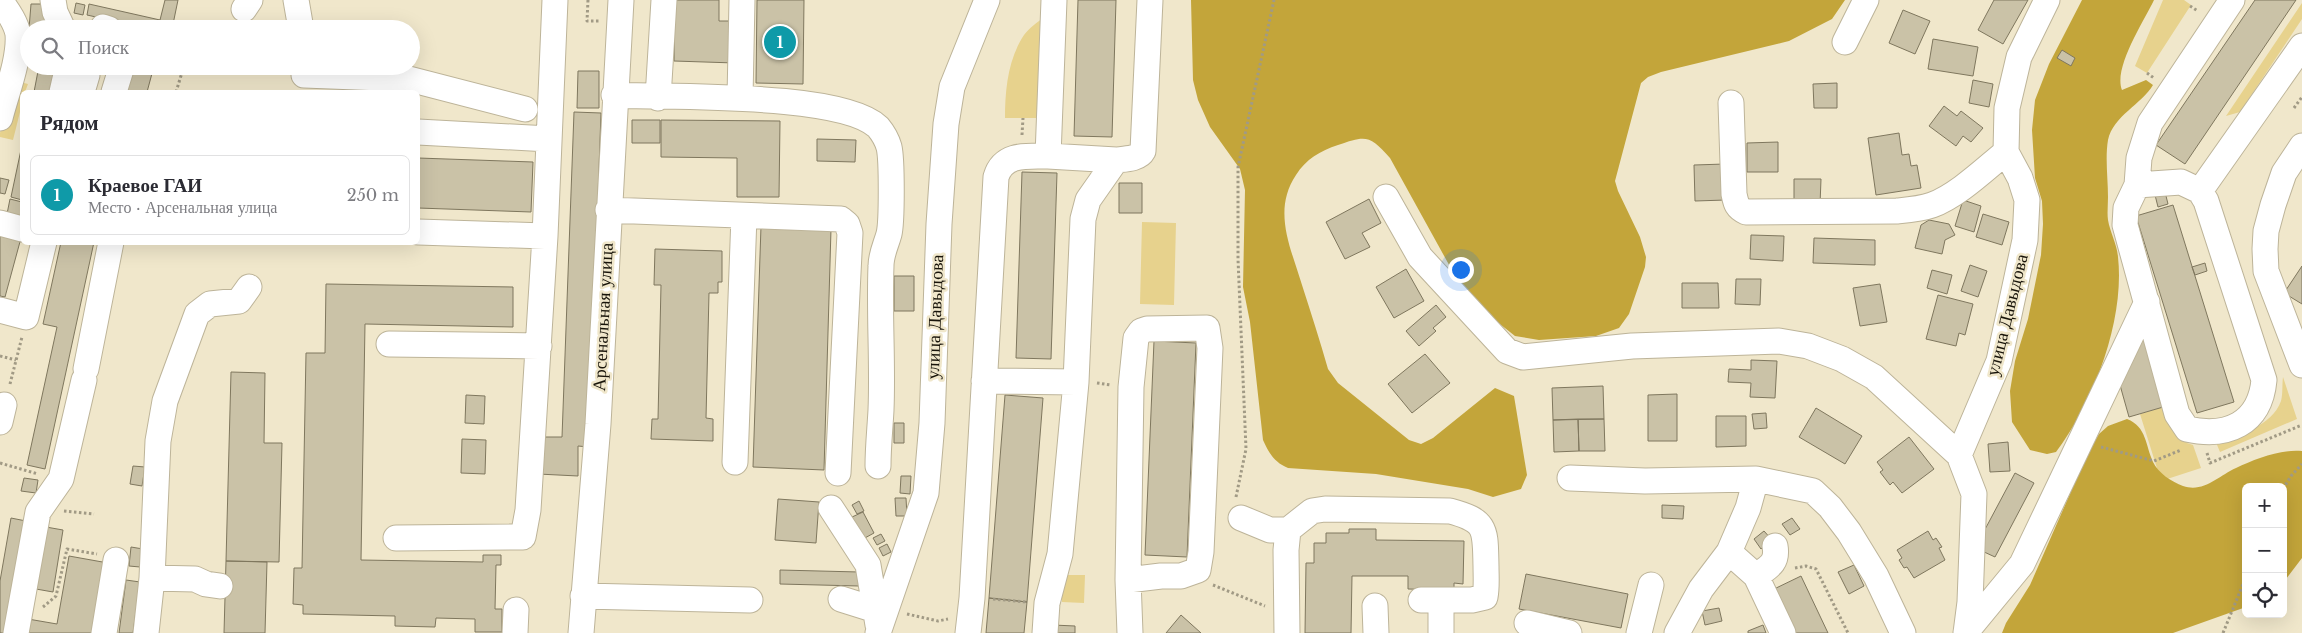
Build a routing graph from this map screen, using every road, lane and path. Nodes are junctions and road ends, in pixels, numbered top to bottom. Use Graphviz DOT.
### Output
graph roads {
  1 [pos="0,0"];
  2 [pos="53,0"];
  3 [pos="64,0"];
  4 [pos="296,0"];
  5 [pos="555,0"];
  6 [pos="621,0"];
  7 [pos="664,0"];
  8 [pos="742,0"];
  9 [pos="987,0"];
  10 [pos="1054,0"];
  11 [pos="1150,0"];
  12 [pos="1274,0"];
  13 [pos="1866,0"];
  14 [pos="2047,0"];
  15 [pos="2232,0"];
  16 [pos="59,20"];
  17 [pos="72,20"];
  18 [pos="299,20"];
  19 [pos="1845,42"];
  20 [pos="2302,46"];
  21 [pos="66,75"];
  22 [pos="87,75"];
  23 [pos="119,75"];
  24 [pos="181,75"];
  25 [pos="304,83"];
  26 [pos="62,90"];
  27 [pos="83,90"];
  28 [pos="115,90"];
  29 [pos="177,90"];
  30 [pos="614,96"];
  31 [pos="2302,97"];
  32 [pos="658,98"];
  33 [pos="740,98"];
  34 [pos="1732,103"];
  35 [pos="2294,108"];
  36 [pos="525,109"];
  37 [pos="0,118"];
  38 [pos="420,132"];
  39 [pos="549,139"];
  40 [pos="2302,146"];
  41 [pos="2006,152"];
  42 [pos="1048,156"];
  43 [pos="1116,160"];
  44 [pos="2137,185"];
  45 [pos="2200,191"];
  46 [pos="1386,196"];
  47 [pos="608,210"];
  48 [pos="744,216"];
  49 [pos="0,223"];
  50 [pos="20,228"];
  51 [pos="420,232"];
  52 [pos="545,236"];
  53 [pos="43,245"];
  54 [pos="110,245"];
  55 [pos="249,286"];
  56 [pos="2147,302"];
  57 [pos="0,310"];
  58 [pos="26,317"];
  59 [pos="389,344"];
  60 [pos="539,346"];
  61 [pos="0,356"];
  62 [pos="16,360"];
  63 [pos="2301,362"];
  64 [pos="984,381"];
  65 [pos="1076,382"];
  66 [pos="2,414"];
  67 [pos="2302,425"];
  68 [pos="2081,442"];
  69 [pos="2204,446"];
  70 [pos="1959,455"];
  71 [pos="2154,461"];
  72 [pos="735,462"];
  73 [pos="0,464"];
  74 [pos="2302,464"];
  75 [pos="878,466"];
  76 [pos="838,473"];
  77 [pos="44,476"];
  78 [pos="1570,478"];
  79 [pos="1756,479"];
  80 [pos="2287,483"];
  81 [pos="832,508"];
  82 [pos="1241,518"];
  83 [pos="1288,530"];
  84 [pos="396,538"];
  85 [pos="1775,546"];
  86 [pos="1729,552"];
  87 [pos="1791,569"];
  88 [pos="1198,570"];
  89 [pos="128,571"];
  90 [pos="1756,576"];
  91 [pos="1128,580"];
  92 [pos="1651,585"];
  93 [pos="220,586"];
  94 [pos="2242,587"];
  95 [pos="583,596"];
  96 [pos="989,598"];
  97 [pos="841,599"];
  98 [pos="750,600"];
  99 [pos="1027,602"];
  100 [pos="21,605"];
  101 [pos="1375,606"];
  102 [pos="880,620"];
  103 [pos="1527,623"];
  104 [pos="1287,624"];
  105 [pos="968,625"];
  106 [pos="16,633"];
  107 [pos="104,633"];
  108 [pos="146,633"];
  109 [pos="581,633"];
  110 [pos="1045,633"];
  111 [pos="1130,633"];
  112 [pos="1376,633"];
  113 [pos="1441,633"];
  114 [pos="1569,633"];
  115 [pos="1639,633"];
  116 [pos="1678,633"];
  117 [pos="1783,633"];
  118 [pos="1848,633"];
  119 [pos="1903,633"];
  120 [pos="1966,633"];
  121 [pos="2223,633"];
  1 -- 37 [label="street"];
  2 -- 16 [label="street"];
  3 -- 17 [label="street"];
  4 -- 18 [label="street"];
  5 -- 39 [label="street"];
  6 -- 30 [label="street, Арсенальная улица"];
  7 -- 32 [label="street"];
  8 -- 33 [label="street"];
  9 -- 102 [label="street, улица Давыдова"];
  10 -- 42 [label="street"];
  11 -- 43 [label="street"];
  12 -- 82 [label="path"];
  13 -- 19 [label="street"];
  14 -- 41 [label="street, улица Давыдова"];
  15 -- 44 [label="street"];
  20 -- 45 [label="street"];
  21 -- 26 [label="street"];
  22 -- 27 [label="street"];
  23 -- 28 [label="street"];
  24 -- 29 [label="path"];
  25 -- 36 [label="street"];
  30 -- 32 [label="street"];
  30 -- 47 [label="street, Арсенальная улица"];
  31 -- 35 [label="path"];
  32 -- 33 [label="street"];
  33 -- 75 [label="street"];
  34 -- 41 [label="street"];
  38 -- 39 [label="street"];
  39 -- 52 [label="street"];
  40 -- 63 [label="street"];
  41 -- 70 [label="street, улица Давыдова"];
  42 -- 43 [label="street"];
  42 -- 64 [label="street"];
  43 -- 65 [label="street"];
  44 -- 45 [label="street"];
  44 -- 56 [label="street"];
  45 -- 56 [label="street"];
  46 -- 70 [label="street"];
  47 -- 48 [label="street"];
  47 -- 95 [label="street, Арсенальная улица"];
  48 -- 72 [label="street"];
  48 -- 76 [label="street"];
  49 -- 50 [label="street"];
  51 -- 52 [label="street"];
  52 -- 60 [label="street"];
  53 -- 58 [label="street"];
  54 -- 100 [label="street"];
  55 -- 89 [label="street"];
  56 -- 68 [label="street"];
  57 -- 58 [label="street"];
  58 -- 62 [label="path"];
  59 -- 60 [label="street"];
  60 -- 84 [label="street"];
  61 -- 62 [label="path"];
  62 -- 66 [label="path"];
  64 -- 65 [label="street"];
  64 -- 105 [label="street"];
  65 -- 110 [label="street"];
  67 -- 69 [label="path"];
  68 -- 71 [label="path"];
  68 -- 120 [label="street"];
  70 -- 120 [label="street"];
  73 -- 77 [label="path"];
  74 -- 80 [label="path"];
  78 -- 79 [label="street"];
  79 -- 86 [label="street"];
  79 -- 119 [label="street"];
  81 -- 102 [label="street"];
  82 -- 83 [label="street"];
  83 -- 104 [label="street"];
  83 -- 113 [label="street"];
  85 -- 90 [label="street"];
  86 -- 90 [label="street"];
  86 -- 116 [label="street"];
  87 -- 118 [label="path"];
  88 -- 91 [label="street"];
  88 -- 91 [label="street"];
  88 -- 104 [label="path"];
  89 -- 93 [label="street"];
  89 -- 100 [label="path"];
  89 -- 107 [label="street"];
  89 -- 108 [label="street"];
  90 -- 117 [label="street"];
  91 -- 111 [label="street"];
  92 -- 115 [label="street"];
  94 -- 121 [label="path"];
  95 -- 98 [label="street"];
  95 -- 109 [label="street, Арсенальная улица"];
  96 -- 99 [label="path"];
  97 -- 102 [label="street"];
  100 -- 106 [label="street"];
  101 -- 112 [label="street"];
  102 -- 105 [label="path"];
  103 -- 114 [label="street"];
}
